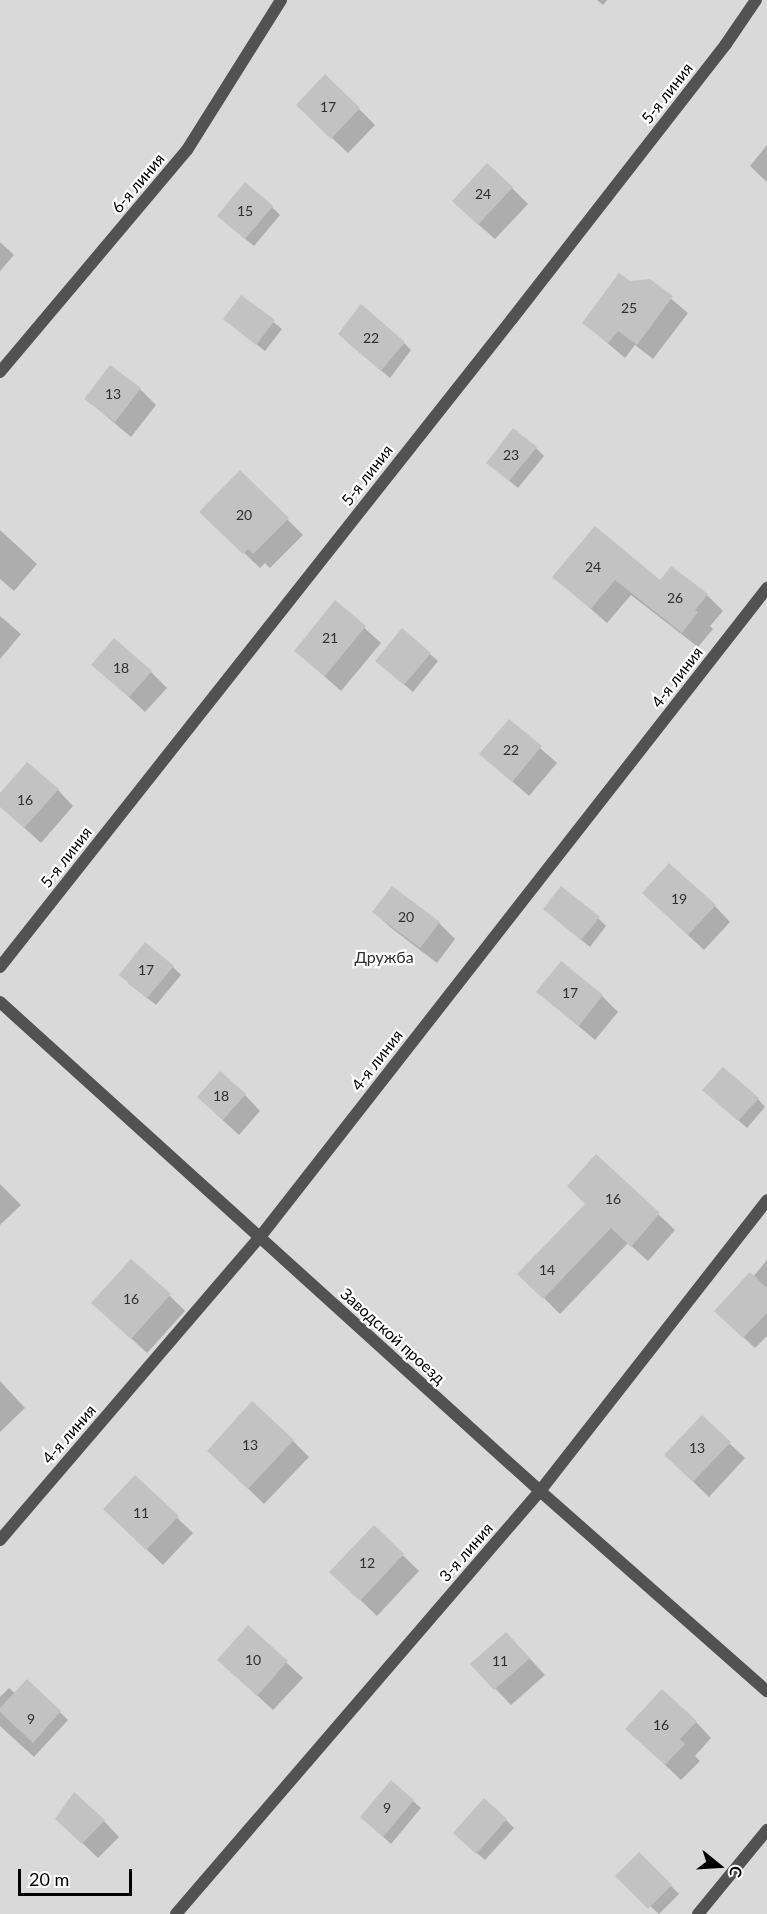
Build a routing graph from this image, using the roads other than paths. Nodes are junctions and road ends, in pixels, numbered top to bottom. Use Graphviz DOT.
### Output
graph roads {
  1 [pos="280,0"];
  2 [pos="756,0"];
  3 [pos="0,372"];
  4 [pos="767,588"];
  5 [pos="0,967"];
  6 [pos="0,1002"];
  7 [pos="767,1200"];
  8 [pos="260,1237"];
  9 [pos="540,1491"];
  10 [pos="0,1540"];
  11 [pos="767,1691"];
  12 [pos="767,1830"];
  13 [pos="176,1914"];
  14 [pos="698,1914"];
  1 -- 3 [label="street, 6-я линия"];
  2 -- 5 [label="street, 5-я линия"];
  4 -- 8 [label="street, 4-я линия"];
  6 -- 8 [label="street, Заводской проезд"];
  7 -- 9 [label="street, 3-я линия"];
  8 -- 9 [label="street, Заводской проезд"];
  8 -- 10 [label="street, 4-я линия"];
  9 -- 11 [label="street, Заводской проезд"];
  9 -- 13 [label="street, 3-я линия"];
  12 -- 14 [label="street"];
}
